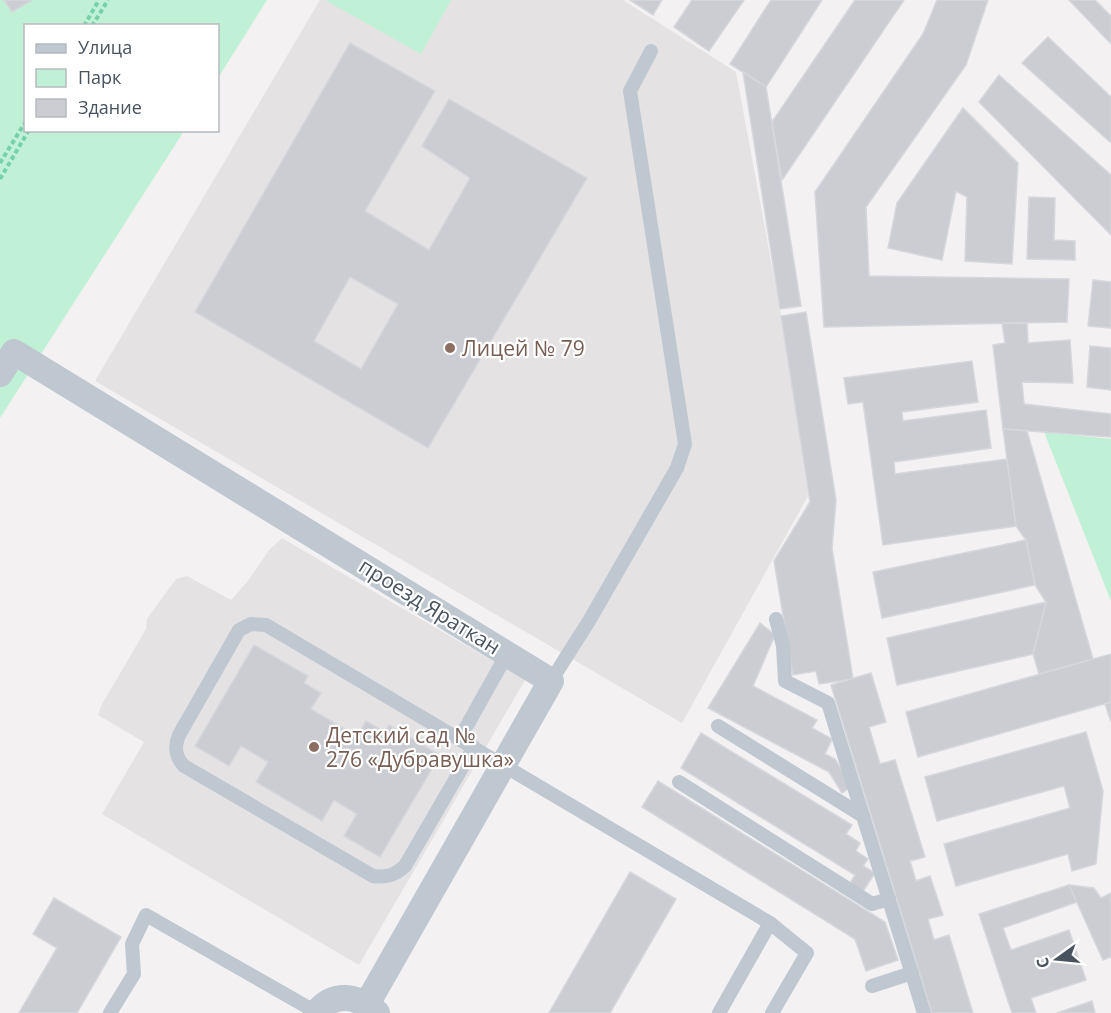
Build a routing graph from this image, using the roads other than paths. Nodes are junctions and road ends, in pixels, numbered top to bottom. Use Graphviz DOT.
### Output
graph roads {
  1 [pos="651,51"];
  2 [pos="0,374"];
  3 [pos="776,619"];
  4 [pos="507,654"];
  5 [pos="551,681"];
  6 [pos="718,726"];
  7 [pos="460,738"];
  8 [pos="474,747"];
  9 [pos="504,765"];
  10 [pos="679,782"];
  11 [pos="863,816"];
  12 [pos="889,899"];
  13 [pos="770,923"];
  14 [pos="912,973"];
  15 [pos="872,986"];
  16 [pos="372,1008"];
  17 [pos="316,1012"];
  18 [pos="110,1013"];
  19 [pos="719,1013"];
  20 [pos="772,1013"];
  21 [pos="924,1013"];
  1 -- 5 [label="lane"];
  2 -- 4 [label="street, проезд Яраткан"];
  3 -- 11 [label="lane"];
  4 -- 5 [label="street, проезд Яраткан"];
  4 -- 7 [label="lane"];
  5 -- 9 [label="street"];
  6 -- 11 [label="lane"];
  7 -- 8 [label="lane"];
  7 -- 8 [label="lane"];
  8 -- 9 [label="lane"];
  9 -- 13 [label="lane"];
  9 -- 16 [label="street"];
  10 -- 12 [label="lane"];
  11 -- 12 [label="lane"];
  12 -- 14 [label="lane"];
  13 -- 19 [label="lane"];
  13 -- 20 [label="lane"];
  14 -- 15 [label="lane"];
  14 -- 21 [label="lane"];
  16 -- 17 [label="street"];
  17 -- 18 [label="lane"];
}
